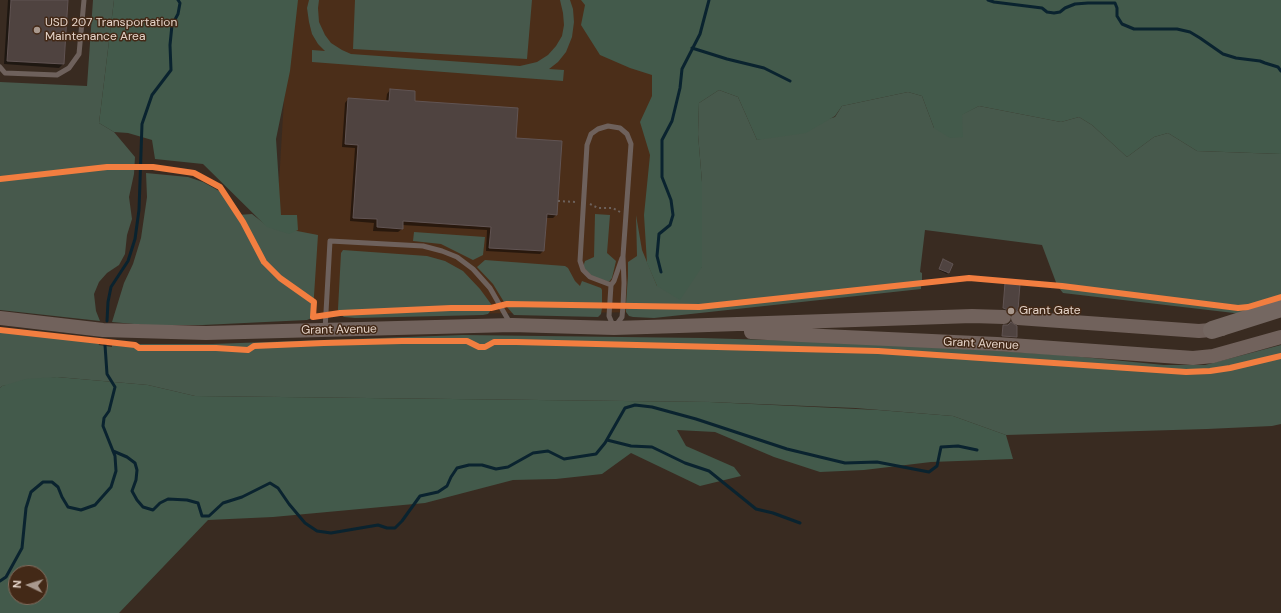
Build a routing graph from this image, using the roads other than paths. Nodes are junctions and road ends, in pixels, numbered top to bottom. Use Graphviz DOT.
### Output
graph roads {
  1 [pos="84,0"];
  2 [pos="0,67"];
  3 [pos="623,256"];
  4 [pos="612,285"];
  5 [pos="1281,308"];
  6 [pos="1004,317"];
  7 [pos="0,318"];
  8 [pos="1018,318"];
  9 [pos="1281,318"];
  10 [pos="512,325"];
  11 [pos="679,326"];
  12 [pos="614,328"];
  13 [pos="325,330"];
  14 [pos="1212,330"];
  15 [pos="1281,338"];
  1 -- 2 [label="lane"];
  3 -- 4 [label="lane"];
  3 -- 4 [label="lane"];
  3 -- 12 [label="lane"];
  4 -- 12 [label="lane"];
  5 -- 14 [label="highway"];
  6 -- 11 [label="main road, Grant Avenue"];
  7 -- 13 [label="main road, Grant Avenue"];
  8 -- 14 [label="main road"];
  9 -- 14 [label="main road"];
  10 -- 12 [label="main road, Grant Avenue"];
  10 -- 13 [label="main road, Grant Avenue"];
  10 -- 13 [label="lane"];
  11 -- 12 [label="main road, Grant Avenue"];
  11 -- 15 [label="main road, Grant Avenue"];
}
